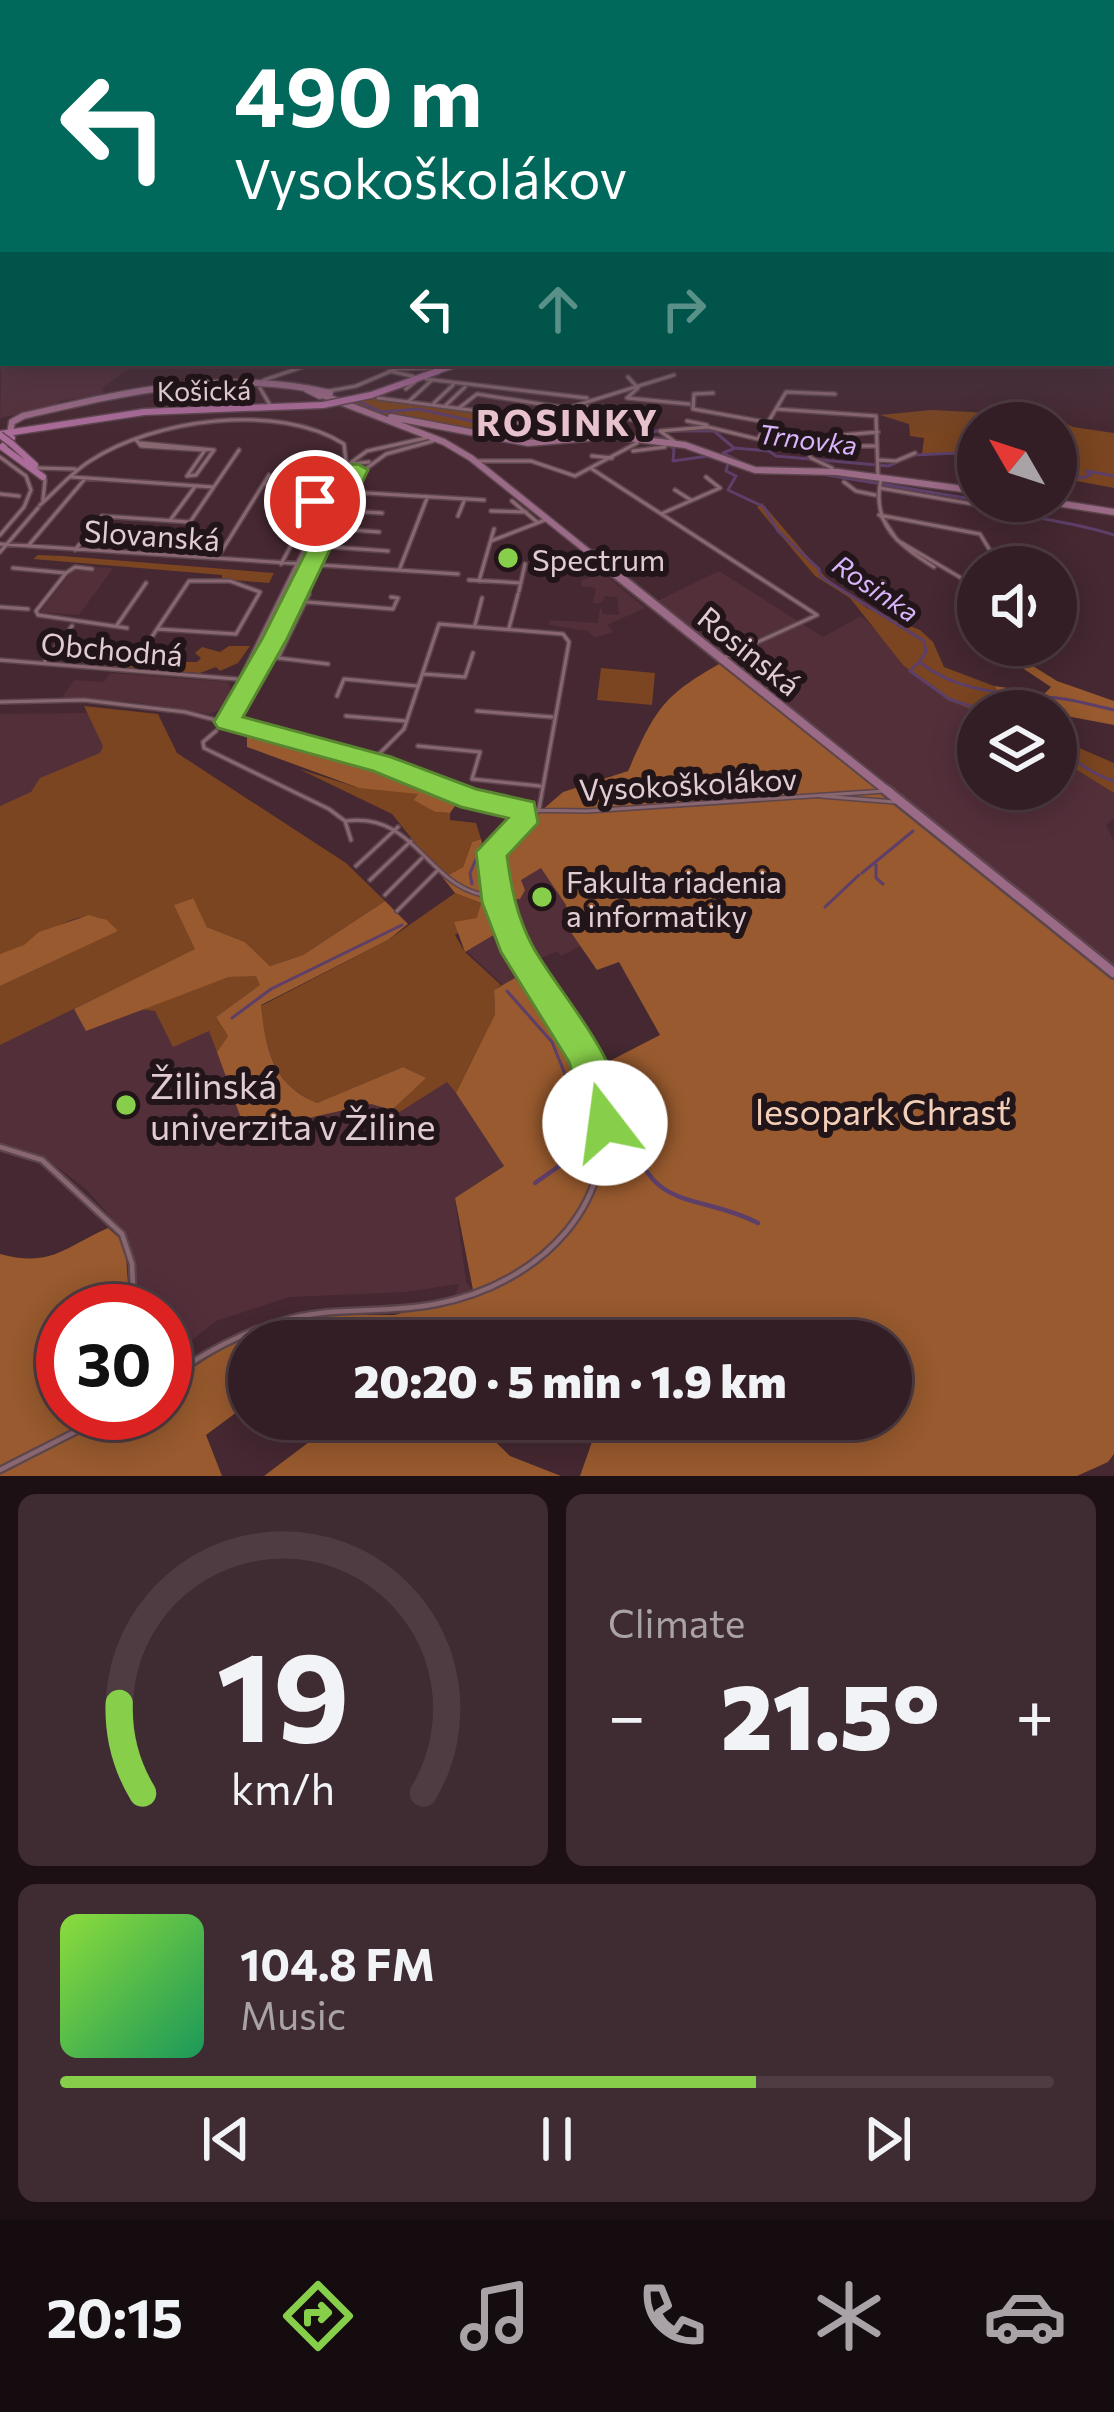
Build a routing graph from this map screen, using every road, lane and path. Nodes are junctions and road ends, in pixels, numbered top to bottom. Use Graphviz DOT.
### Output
graph roads {
  1 [pos="300,366"];
  2 [pos="452,366"];
  3 [pos="434,369"];
  4 [pos="389,371"];
  5 [pos="674,375"];
  6 [pos="628,376"];
  7 [pos="420,378"];
  8 [pos="432,380"];
  9 [pos="200,381"];
  10 [pos="260,381"];
  11 [pos="453,385"];
  12 [pos="466,386"];
  13 [pos="636,386"];
  14 [pos="406,389"];
  15 [pos="713,393"];
  16 [pos="835,394"];
  17 [pos="326,395"];
  18 [pos="374,396"];
  19 [pos="586,398"];
  20 [pos="228,401"];
  21 [pos="406,403"];
  22 [pos="692,404"];
  23 [pos="432,405"];
  24 [pos="578,405"];
  25 [pos="271,406"];
  26 [pos="444,406"];
  27 [pos="458,408"];
  28 [pos="776,409"];
  29 [pos="569,411"];
  30 [pos="372,413"];
  31 [pos="108,417"];
  32 [pos="687,421"];
  33 [pos="640,422"];
  34 [pos="765,422"];
  35 [pos="714,428"];
  36 [pos="530,429"];
  37 [pos="610,430"];
  38 [pos="33,431"];
  39 [pos="878,432"];
  40 [pos="594,434"];
  41 [pos="3,435"];
  42 [pos="429,438"];
  43 [pos="798,439"];
  44 [pos="757,440"];
  45 [pos="138,441"];
  46 [pos="515,441"];
  47 [pos="638,442"];
  48 [pos="670,443"];
  49 [pos="181,446"];
  50 [pos="830,446"];
  51 [pos="878,446"];
  52 [pos="377,449"];
  53 [pos="389,449"];
  54 [pos="239,450"];
  55 [pos="347,452"];
  56 [pos="362,453"];
  57 [pos="626,453"];
  58 [pos="916,453"];
  59 [pos="381,456"];
  60 [pos="592,456"];
  61 [pos="0,458"];
  62 [pos="614,459"];
  63 [pos="374,460"];
  64 [pos="350,462"];
  65 [pos="476,462"];
  66 [pos="877,462"];
  67 [pos="37,468"];
  68 [pos="77,469"];
  69 [pos="344,469"];
  70 [pos="592,469"];
  71 [pos="837,472"];
  72 [pos="358,473"];
  73 [pos="268,476"];
  74 [pos="43,477"];
  75 [pos="68,477"];
  76 [pos="706,477"];
  77 [pos="85,478"];
  78 [pos="844,482"];
  79 [pos="879,483"];
  80 [pos="263,484"];
  81 [pos="196,486"];
  82 [pos="214,487"];
  83 [pos="322,488"];
  84 [pos="334,488"];
  85 [pos="56,489"];
  86 [pos="957,489"];
  87 [pos="675,490"];
  88 [pos="45,491"];
  89 [pos="347,492"];
  90 [pos="0,494"];
  91 [pos="19,496"];
  92 [pos="30,496"];
  93 [pos="876,496"];
  94 [pos="427,497"];
  95 [pos="464,499"];
  96 [pos="484,500"];
  97 [pos="692,500"];
  98 [pos="957,500"];
  99 [pos="512,501"];
  100 [pos="40,506"];
  101 [pos="1077,506"];
  102 [pos="347,511"];
  103 [pos="491,511"];
  104 [pos="526,512"];
  105 [pos="1114,512"];
  106 [pos="382,513"];
  107 [pos="661,514"];
  108 [pos="879,515"];
  109 [pos="17,516"];
  110 [pos="32,516"];
  111 [pos="458,516"];
  112 [pos="524,519"];
  113 [pos="318,520"];
  114 [pos="170,521"];
  115 [pos="333,521"];
  116 [pos="543,521"];
  117 [pos="8,525"];
  118 [pos="23,525"];
  119 [pos="314,528"];
  120 [pos="339,529"];
  121 [pos="494,529"];
  122 [pos="328,530"];
  123 [pos="520,530"];
  124 [pos="379,532"];
  125 [pos="0,535"];
  126 [pos="491,541"];
  127 [pos="3,544"];
  128 [pos="987,546"];
  129 [pos="27,547"];
  130 [pos="330,547"];
  131 [pos="75,550"];
  132 [pos="388,551"];
  133 [pos="906,551"];
  134 [pos="0,552"];
  135 [pos="917,554"];
  136 [pos="217,559"];
  137 [pos="312,563"];
  138 [pos="278,564"];
  139 [pos="525,564"];
  140 [pos="295,565"];
  141 [pos="934,567"];
  142 [pos="13,568"];
  143 [pos="92,569"];
  144 [pos="399,570"];
  145 [pos="66,573"];
  146 [pos="458,574"];
  147 [pos="957,576"];
  148 [pos="469,580"];
  149 [pos="479,580"];
  150 [pos="146,583"];
  151 [pos="520,584"];
  152 [pos="280,593"];
  153 [pos="297,593"];
  154 [pos="309,594"];
  155 [pos="392,597"];
  156 [pos="482,598"];
  157 [pos="276,601"];
  158 [pos="305,602"];
  159 [pos="292,603"];
  160 [pos="0,607"];
  161 [pos="28,609"];
  162 [pos="246,620"];
  163 [pos="266,621"];
  164 [pos="283,622"];
  165 [pos="74,623"];
  166 [pos="294,623"];
  167 [pos="116,627"];
  168 [pos="474,627"];
  169 [pos="127,628"];
  170 [pos="157,629"];
  171 [pos="508,629"];
  172 [pos="256,639"];
  173 [pos="274,639"];
  174 [pos="251,650"];
  175 [pos="268,651"];
  176 [pos="142,652"];
  177 [pos="737,652"];
  178 [pos="472,653"];
  179 [pos="0,659"];
  180 [pos="722,659"];
  181 [pos="44,663"];
  182 [pos="328,664"];
  183 [pos="754,665"];
  184 [pos="244,669"];
  185 [pos="422,674"];
  186 [pos="221,678"];
  187 [pos="240,679"];
  188 [pos="249,680"];
  189 [pos="419,686"];
  190 [pos="236,690"];
  191 [pos="337,696"];
  192 [pos="0,702"];
  193 [pos="478,711"];
  194 [pos="346,716"];
  195 [pos="554,717"];
  196 [pos="224,721"];
  197 [pos="407,721"];
  198 [pos="216,730"];
  199 [pos="418,746"];
  200 [pos="372,761"];
  201 [pos="866,774"];
  202 [pos="542,786"];
  203 [pos="860,791"];
  204 [pos="886,791"];
  205 [pos="819,796"];
  206 [pos="872,799"];
  207 [pos="904,805"];
  208 [pos="523,810"];
  209 [pos="538,811"];
  210 [pos="345,821"];
  211 [pos="521,825"];
  212 [pos="398,827"];
  213 [pos="351,840"];
  214 [pos="411,841"];
  215 [pos="424,856"];
  216 [pos="356,866"];
  217 [pos="438,870"];
  218 [pos="370,880"];
  219 [pos="385,895"];
  220 [pos="497,897"];
  221 [pos="397,911"];
  222 [pos="1114,973"];
  223 [pos="0,1147"];
  224 [pos="132,1284"];
  225 [pos="192,1362"];
  226 [pos="59,1440"];
  227 [pos="0,1470"];
  1 -- 10 [label="street"];
  2 -- 3 [label="main road, Košická"];
  3 -- 4 [label="street"];
  3 -- 7 [label="main road, Košická"];
  4 -- 7 [label="street"];
  4 -- 17 [label="street"];
  5 -- 13 [label="street"];
  6 -- 13 [label="street"];
  7 -- 8 [label="street"];
  7 -- 14 [label="street"];
  7 -- 18 [label="main road, Košická"];
  8 -- 11 [label="street"];
  8 -- 21 [label="street"];
  9 -- 10 [label="street, Rosinská"];
  9 -- 20 [label="street"];
  9 -- 41 [label="street, Rosinská"];
  10 -- 17 [label="street, Rosinská"];
  10 -- 25 [label="street"];
  11 -- 12 [label="street"];
  11 -- 23 [label="street"];
  12 -- 19 [label="street"];
  12 -- 26 [label="street"];
  13 -- 19 [label="street"];
  13 -- 22 [label="street"];
  15 -- 22 [label="street"];
  16 -- 28 [label="street"];
  17 -- 18 [label="main road, Košická, bridge"];
  17 -- 30 [label="street, Rosinská"];
  17 -- 31 [label="main road, Košická"];
  18 -- 21 [label="street"];
  19 -- 24 [label="street"];
  21 -- 23 [label="street"];
  22 -- 34 [label="street"];
  23 -- 26 [label="street"];
  24 -- 29 [label="street"];
  24 -- 33 [label="street"];
  26 -- 27 [label="street"];
  27 -- 29 [label="street"];
  27 -- 36 [label="street"];
  28 -- 34 [label="street"];
  28 -- 39 [label="street"];
  29 -- 36 [label="street"];
  29 -- 37 [label="street"];
  30 -- 42 [label="street, Rosinská"];
  30 -- 46 [label="street"];
  31 -- 38 [label="main road, Košická"];
  31 -- 41 [label="main road, Košická"];
  32 -- 35 [label="street"];
  34 -- 44 [label="street"];
  35 -- 44 [label="street"];
  35 -- 48 [label="street"];
  36 -- 46 [label="street"];
  38 -- 41 [label="main road, Košická"];
  38 -- 74 [label="main road"];
  39 -- 43 [label="street"];
  39 -- 51 [label="street"];
  40 -- 46 [label="street"];
  40 -- 47 [label="street"];
  40 -- 48 [label="street"];
  41 -- 67 [label="main road, bridge"];
  42 -- 53 [label="street"];
  42 -- 65 [label="street, Rosinská"];
  43 -- 44 [label="street"];
  43 -- 71 [label="street"];
  45 -- 49 [label="street"];
  45 -- 55 [label="street"];
  45 -- 68 [label="street"];
  47 -- 48 [label="street"];
  47 -- 57 [label="street"];
  48 -- 57 [label="street"];
  48 -- 71 [label="street"];
  49 -- 49 [label="street"];
  50 -- 51 [label="street"];
  51 -- 66 [label="street"];
  52 -- 53 [label="street"];
  52 -- 56 [label="street"];
  52 -- 59 [label="street"];
  53 -- 59 [label="street"];
  54 -- 82 [label="street"];
  55 -- 56 [label="street"];
  55 -- 69 [label="street"];
  56 -- 64 [label="street"];
  57 -- 62 [label="street"];
  58 -- 66 [label="street"];
  59 -- 63 [label="street"];
  60 -- 62 [label="street"];
  61 -- 92 [label="street"];
  62 -- 70 [label="street"];
  63 -- 64 [label="street"];
  63 -- 72 [label="street"];
  64 -- 69 [label="street"];
  65 -- 70 [label="street"];
  65 -- 116 [label="street, Rosinská"];
  66 -- 79 [label="street"];
  67 -- 68 [label="street"];
  67 -- 74 [label="street"];
  68 -- 75 [label="street"];
  69 -- 72 [label="street"];
  69 -- 84 [label="street"];
  70 -- 107 [label="street"];
  71 -- 79 [label="street"];
  72 -- 89 [label="street"];
  73 -- 80 [label="street"];
  74 -- 88 [label="street"];
  75 -- 77 [label="street"];
  75 -- 85 [label="street"];
  76 -- 97 [label="street"];
  77 -- 81 [label="street"];
  77 -- 129 [label="street"];
  78 -- 93 [label="street"];
  79 -- 86 [label="street"];
  79 -- 93 [label="street"];
  79 -- 98 [label="street"];
  80 -- 83 [label="street"];
  80 -- 136 [label="street"];
  81 -- 82 [label="street"];
  81 -- 114 [label="street"];
  82 -- 114 [label="street"];
  83 -- 84 [label="street"];
  83 -- 138 [label="street"];
  84 -- 113 [label="street"];
  85 -- 88 [label="street"];
  85 -- 100 [label="street"];
  87 -- 97 [label="street"];
  88 -- 92 [label="street"];
  88 -- 100 [label="street"];
  89 -- 94 [label="street"];
  89 -- 115 [label="street"];
  90 -- 91 [label="street"];
  92 -- 109 [label="street"];
  93 -- 108 [label="street"];
  94 -- 95 [label="street"];
  94 -- 144 [label="street"];
  95 -- 96 [label="street"];
  95 -- 111 [label="street"];
  97 -- 107 [label="street"];
  99 -- 104 [label="street"];
  100 -- 110 [label="street"];
  101 -- 105 [label="street"];
  102 -- 106 [label="street"];
  103 -- 104 [label="street"];
  104 -- 116 [label="street"];
  107 -- 177 [label="street"];
  108 -- 128 [label="street"];
  108 -- 133 [label="street"];
  108 -- 135 [label="street"];
  109 -- 110 [label="street"];
  109 -- 117 [label="street"];
  110 -- 118 [label="street"];
  112 -- 123 [label="street"];
  113 -- 115 [label="street"];
  113 -- 119 [label="street"];
  114 -- 131 [label="street"];
  115 -- 122 [label="street"];
  116 -- 123 [label="street"];
  116 -- 180 [label="street, Rosinská"];
  117 -- 118 [label="street"];
  117 -- 125 [label="street"];
  118 -- 127 [label="street"];
  119 -- 122 [label="street"];
  119 -- 140 [label="street"];
  120 -- 124 [label="street"];
  121 -- 126 [label="street"];
  122 -- 137 [label="street"];
  123 -- 126 [label="street"];
  126 -- 149 [label="street"];
  127 -- 129 [label="street, Slovanská"];
  127 -- 134 [label="street"];
  129 -- 131 [label="street, Slovanská"];
  130 -- 132 [label="street"];
  131 -- 136 [label="street, Slovanská"];
  133 -- 135 [label="street"];
  133 -- 141 [label="street"];
  135 -- 147 [label="street"];
  136 -- 138 [label="street, Slovanská"];
  137 -- 140 [label="street, Slovanská"];
  137 -- 144 [label="street, Slovanská"];
  137 -- 153 [label="street"];
  138 -- 140 [label="street, Slovanská"];
  139 -- 151 [label="street"];
  140 -- 152 [label="street"];
  142 -- 145 [label="street"];
  143 -- 145 [label="street"];
  144 -- 146 [label="street, Slovanská"];
  145 -- 165 [label="street"];
  148 -- 149 [label="street"];
  149 -- 151 [label="street"];
  150 -- 167 [label="street"];
  151 -- 171 [label="street"];
  152 -- 153 [label="street"];
  152 -- 157 [label="street"];
  153 -- 159 [label="street"];
  154 -- 158 [label="street"];
  155 -- 158 [label="street"];
  156 -- 168 [label="street"];
  157 -- 159 [label="street"];
  157 -- 163 [label="street"];
  158 -- 166 [label="street"];
  159 -- 164 [label="street"];
  160 -- 161 [label="street"];
  162 -- 163 [label="street"];
  162 -- 170 [label="street"];
  162 -- 170 [label="street"];
  163 -- 172 [label="street"];
  164 -- 166 [label="street"];
  164 -- 173 [label="street"];
  165 -- 167 [label="street"];
  165 -- 181 [label="street"];
  166 -- 182 [label="street"];
  167 -- 169 [label="street"];
  168 -- 171 [label="street"];
  168 -- 185 [label="street"];
  170 -- 176 [label="street"];
  171 -- 195 [label="street"];
  172 -- 173 [label="street"];
  172 -- 174 [label="street"];
  173 -- 175 [label="street"];
  174 -- 175 [label="street"];
  174 -- 184 [label="street"];
  175 -- 188 [label="street"];
  177 -- 180 [label="street"];
  177 -- 183 [label="street"];
  178 -- 185 [label="street"];
  179 -- 181 [label="street, Obchodná"];
  180 -- 201 [label="street, Rosinská"];
  181 -- 186 [label="street, Obchodná"];
  184 -- 186 [label="street, Obchodná"];
  184 -- 187 [label="street"];
  185 -- 189 [label="street"];
  186 -- 187 [label="street, Obchodná"];
  186 -- 190 [label="street, Obchodná"];
  187 -- 188 [label="street, Obchodná"];
  187 -- 190 [label="street"];
  188 -- 196 [label="street"];
  189 -- 191 [label="street"];
  189 -- 197 [label="street"];
  190 -- 196 [label="street"];
  192 -- 196 [label="street, Vysokoškolákov"];
  193 -- 195 [label="street"];
  194 -- 197 [label="street"];
  195 -- 202 [label="street"];
  196 -- 200 [label="street, Vysokoškolákov"];
  197 -- 200 [label="street"];
  198 -- 210 [label="street"];
  199 -- 202 [label="street"];
  200 -- 208 [label="street, Vysokoškolákov"];
  201 -- 203 [label="street"];
  201 -- 204 [label="street, Rosinská"];
  202 -- 209 [label="street"];
  203 -- 204 [label="street, Vysokoškolákov"];
  203 -- 205 [label="street, Vysokoškolákov"];
  204 -- 206 [label="street"];
  204 -- 207 [label="street, Rosinská"];
  205 -- 206 [label="street, Vysokoškolákov"];
  205 -- 209 [label="street, Vysokoškolákov"];
  206 -- 207 [label="street, Vysokoškolákov"];
  207 -- 222 [label="street, Rosinská"];
  208 -- 209 [label="street, Vysokoškolákov"];
  208 -- 211 [label="street"];
  209 -- 211 [label="street"];
  210 -- 212 [label="street"];
  210 -- 213 [label="street"];
  211 -- 220 [label="street"];
  212 -- 214 [label="street"];
  212 -- 216 [label="street"];
  214 -- 215 [label="street"];
  214 -- 218 [label="street"];
  215 -- 217 [label="street"];
  215 -- 219 [label="street"];
  217 -- 220 [label="street"];
  217 -- 221 [label="street"];
  220 -- 225 [label="street"];
  223 -- 224 [label="street"];
  226 -- 227 [label="street"];
}
